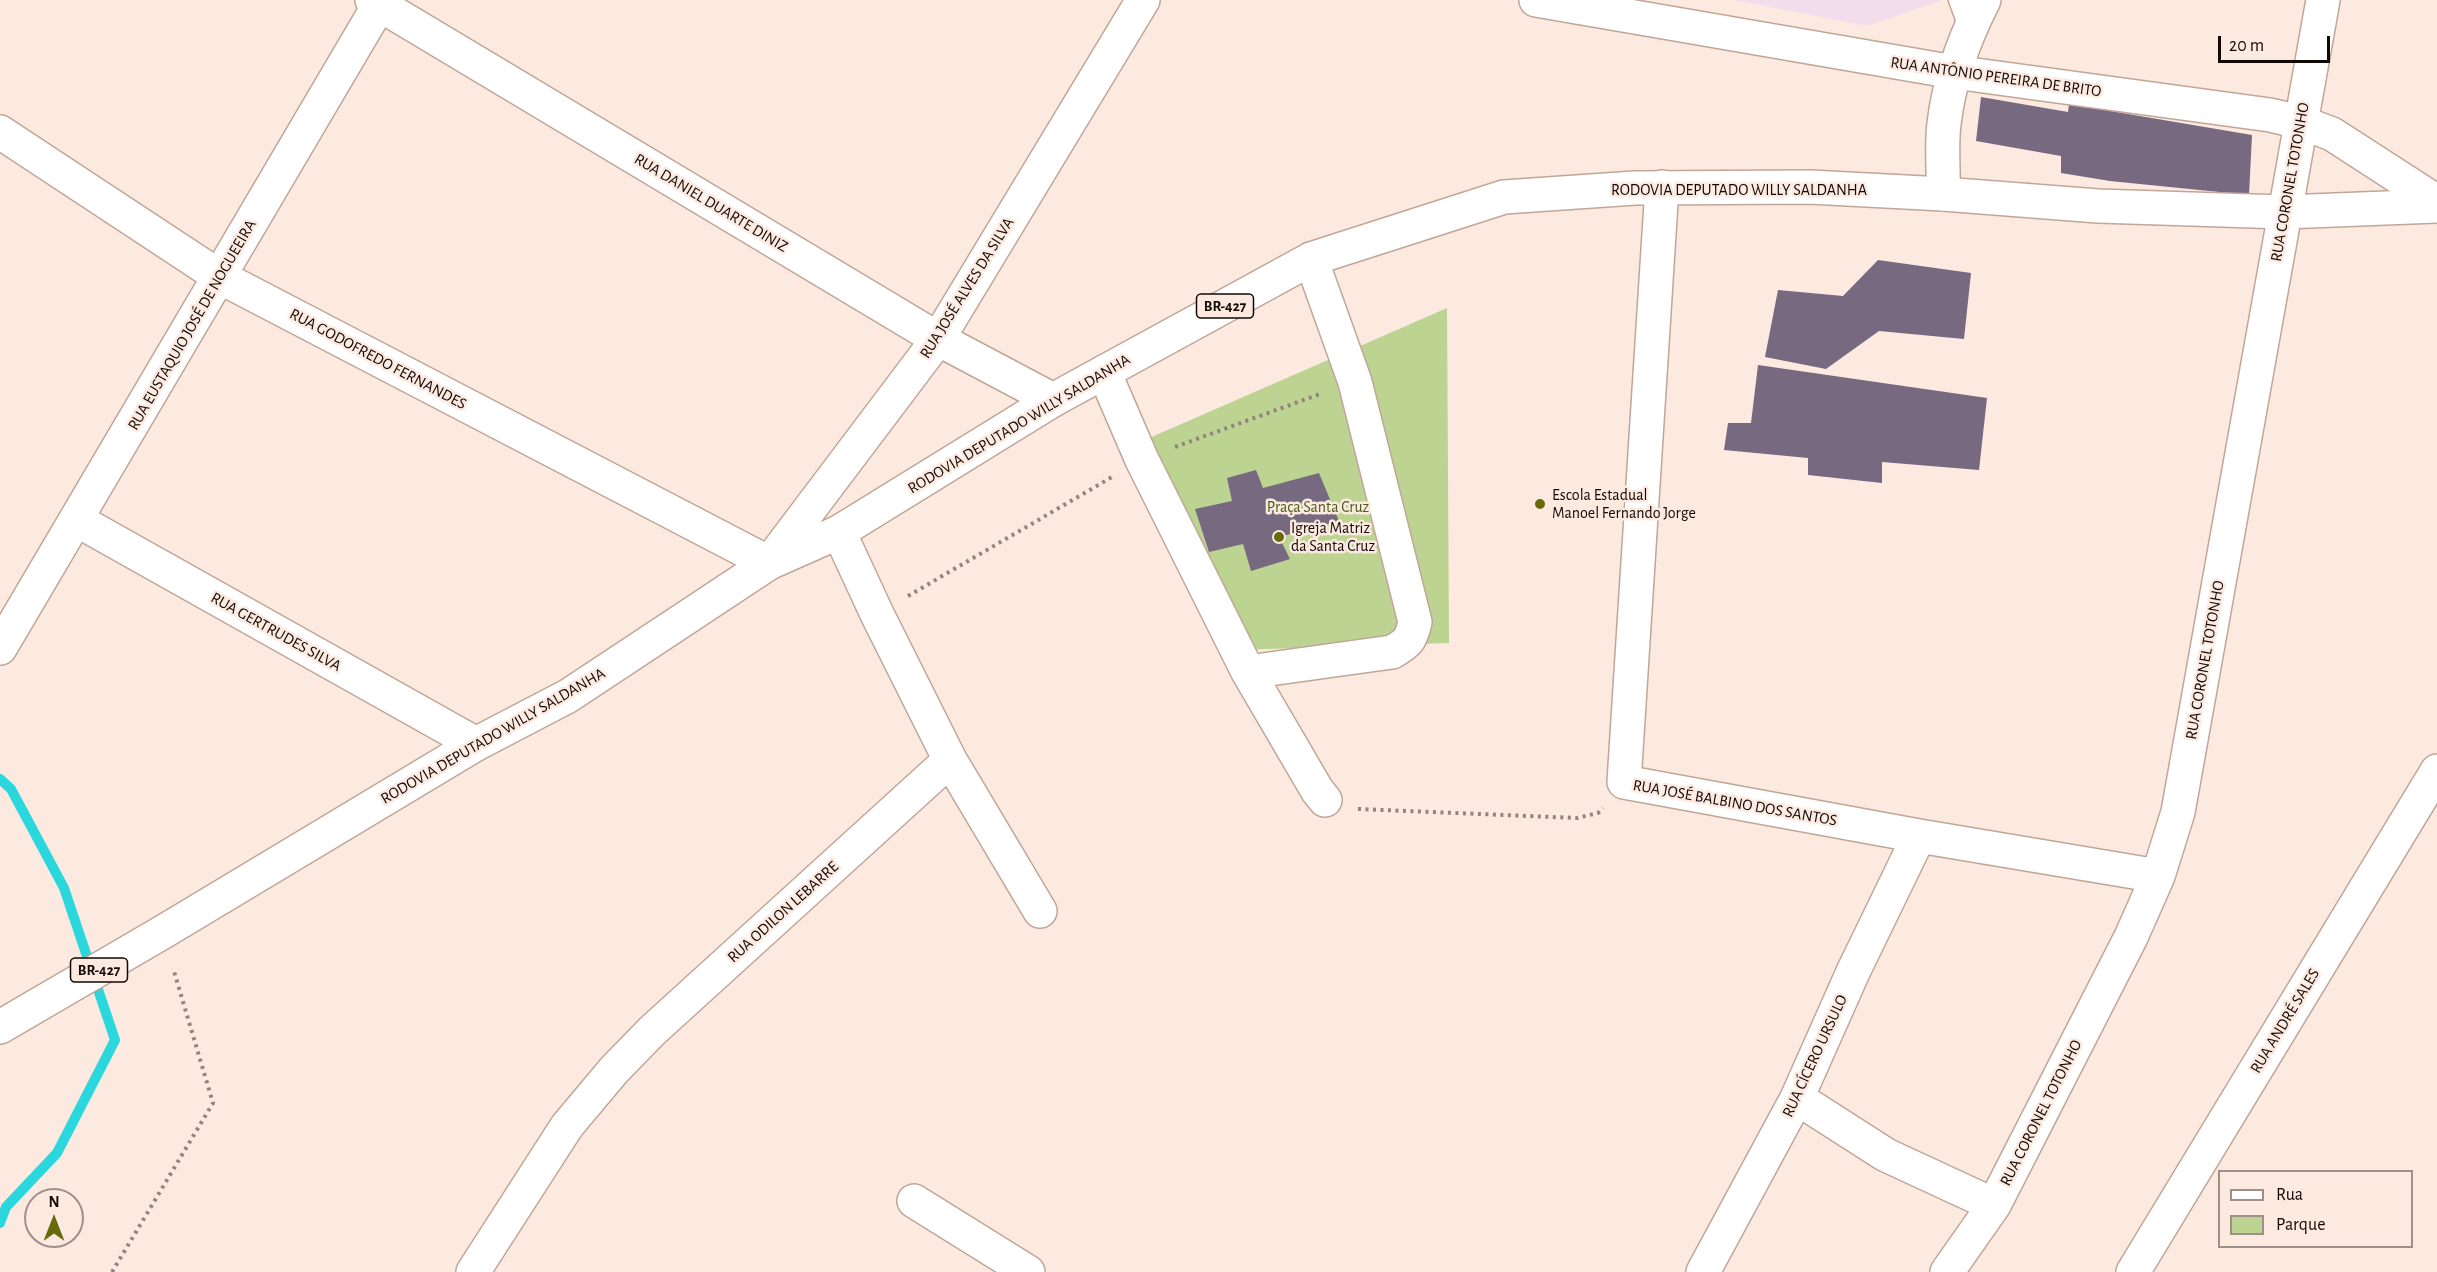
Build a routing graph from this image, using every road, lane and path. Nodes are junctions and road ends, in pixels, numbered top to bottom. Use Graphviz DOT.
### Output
graph roads {
  1 [pos="1143,0"];
  2 [pos="1536,0"];
  3 [pos="1984,0"];
  4 [pos="2323,0"];
  5 [pos="378,1"];
  6 [pos="1964,15"];
  7 [pos="1954,72"];
  8 [pos="2300,122"];
  9 [pos="0,132"];
  10 [pos="1662,187"];
  11 [pos="1943,194"];
  12 [pos="2437,204"];
  13 [pos="2284,212"];
  14 [pos="1311,259"];
  15 [pos="220,277"];
  16 [pos="938,339"];
  17 [pos="1104,372"];
  18 [pos="1355,382"];
  19 [pos="1053,400"];
  20 [pos="1142,460"];
  21 [pos="77,520"];
  22 [pos="839,532"];
  23 [pos="769,563"];
  24 [pos="876,614"];
  25 [pos="0,648"];
  26 [pos="1248,672"];
  27 [pos="476,744"];
  28 [pos="950,760"];
  29 [pos="2437,771"];
  30 [pos="1624,782"];
  31 [pos="1325,800"];
  32 [pos="1919,836"];
  33 [pos="2158,876"];
  34 [pos="1040,911"];
  35 [pos="163,933"];
  36 [pos="0,1027"];
  37 [pos="1797,1098"];
  38 [pos="914,1200"];
  39 [pos="1994,1205"];
  40 [pos="112,1272"];
  41 [pos="473,1272"];
  42 [pos="1028,1272"];
  43 [pos="1703,1272"];
  44 [pos="1947,1272"];
  45 [pos="2133,1272"];
  1 -- 16 [label="street, RUA JOSÉ ALVES DA SILVA"];
  2 -- 7 [label="street, RUA ANTÔNIO PEREIRA DE BRITO"];
  3 -- 6 [label="street"];
  4 -- 8 [label="street, RUA CORONEL TOTONHO"];
  5 -- 15 [label="street, RUA EUSTAQUIO JOSÉ DE NOGUEEIRA"];
  5 -- 16 [label="street, RUA DANIEL DUARTE DINIZ"];
  6 -- 7 [label="street"];
  7 -- 8 [label="street, RUA ANTÔNIO PEREIRA DE BRITO"];
  7 -- 11 [label="street"];
  8 -- 12 [label="street, RUA ANTÔNIO PEREIRA DE BRITO"];
  8 -- 13 [label="street, RUA CORONEL TOTONHO"];
  9 -- 15 [label="street, RUA GODOFREDO FERNANDES"];
  10 -- 11 [label="street, RODOVIA DEPUTADO WILLY SALDANHA / BR-427"];
  10 -- 14 [label="street, RODOVIA DEPUTADO WILLY SALDANHA / BR-427"];
  10 -- 30 [label="street"];
  11 -- 13 [label="street, RODOVIA DEPUTADO WILLY SALDANHA / BR-427"];
  12 -- 13 [label="street, RODOVIA DEPUTADO WILLY SALDANHA / BR-427"];
  13 -- 33 [label="street, RUA CORONEL TOTONHO"];
  14 -- 17 [label="street, RODOVIA DEPUTADO WILLY SALDANHA / BR-427"];
  14 -- 18 [label="street"];
  15 -- 21 [label="street, RUA EUSTAQUIO JOSÉ DE NOGUEEIRA"];
  15 -- 23 [label="street, RUA GODOFREDO FERNANDES"];
  16 -- 19 [label="street, RUA DANIEL DUARTE DINIZ"];
  16 -- 23 [label="street, RUA JOSÉ ALVES DA SILVA"];
  17 -- 19 [label="street, RODOVIA DEPUTADO WILLY SALDANHA / BR-427"];
  17 -- 20 [label="street"];
  18 -- 20 [label="path"];
  18 -- 26 [label="street"];
  19 -- 22 [label="street, RODOVIA DEPUTADO WILLY SALDANHA / BR-427"];
  20 -- 24 [label="path"];
  20 -- 26 [label="street"];
  21 -- 25 [label="street, RUA EUSTAQUIO JOSÉ DE NOGUEEIRA"];
  21 -- 27 [label="street, RUA GERTRUDES SILVA"];
  22 -- 23 [label="street, RODOVIA DEPUTADO WILLY SALDANHA / BR-427"];
  22 -- 24 [label="street"];
  23 -- 27 [label="street, RODOVIA DEPUTADO WILLY SALDANHA / BR-427"];
  24 -- 28 [label="street"];
  26 -- 31 [label="street"];
  27 -- 35 [label="street, RODOVIA DEPUTADO WILLY SALDANHA / BR-427"];
  28 -- 34 [label="street"];
  28 -- 41 [label="street, RUA ODILON LEBARRE"];
  29 -- 45 [label="street, RUA ANDRÉ SALES"];
  30 -- 31 [label="path, RUA JOSÉ BALBINO DOS SANTOS"];
  30 -- 32 [label="street, RUA JOSÉ BALBINO DOS SANTOS"];
  32 -- 33 [label="street, RUA JOSÉ BALBINO DOS SANTOS"];
  32 -- 37 [label="street, RUA CÍCERO URSULO"];
  33 -- 39 [label="street, RUA CORONEL TOTONHO"];
  35 -- 36 [label="street, RODOVIA DEPUTADO WILLY SALDANHA / BR-427"];
  35 -- 40 [label="path"];
  37 -- 39 [label="street"];
  37 -- 43 [label="street, RUA CÍCERO URSULO"];
  38 -- 42 [label="street"];
  39 -- 44 [label="street, RUA CORONEL TOTONHO"];
}
